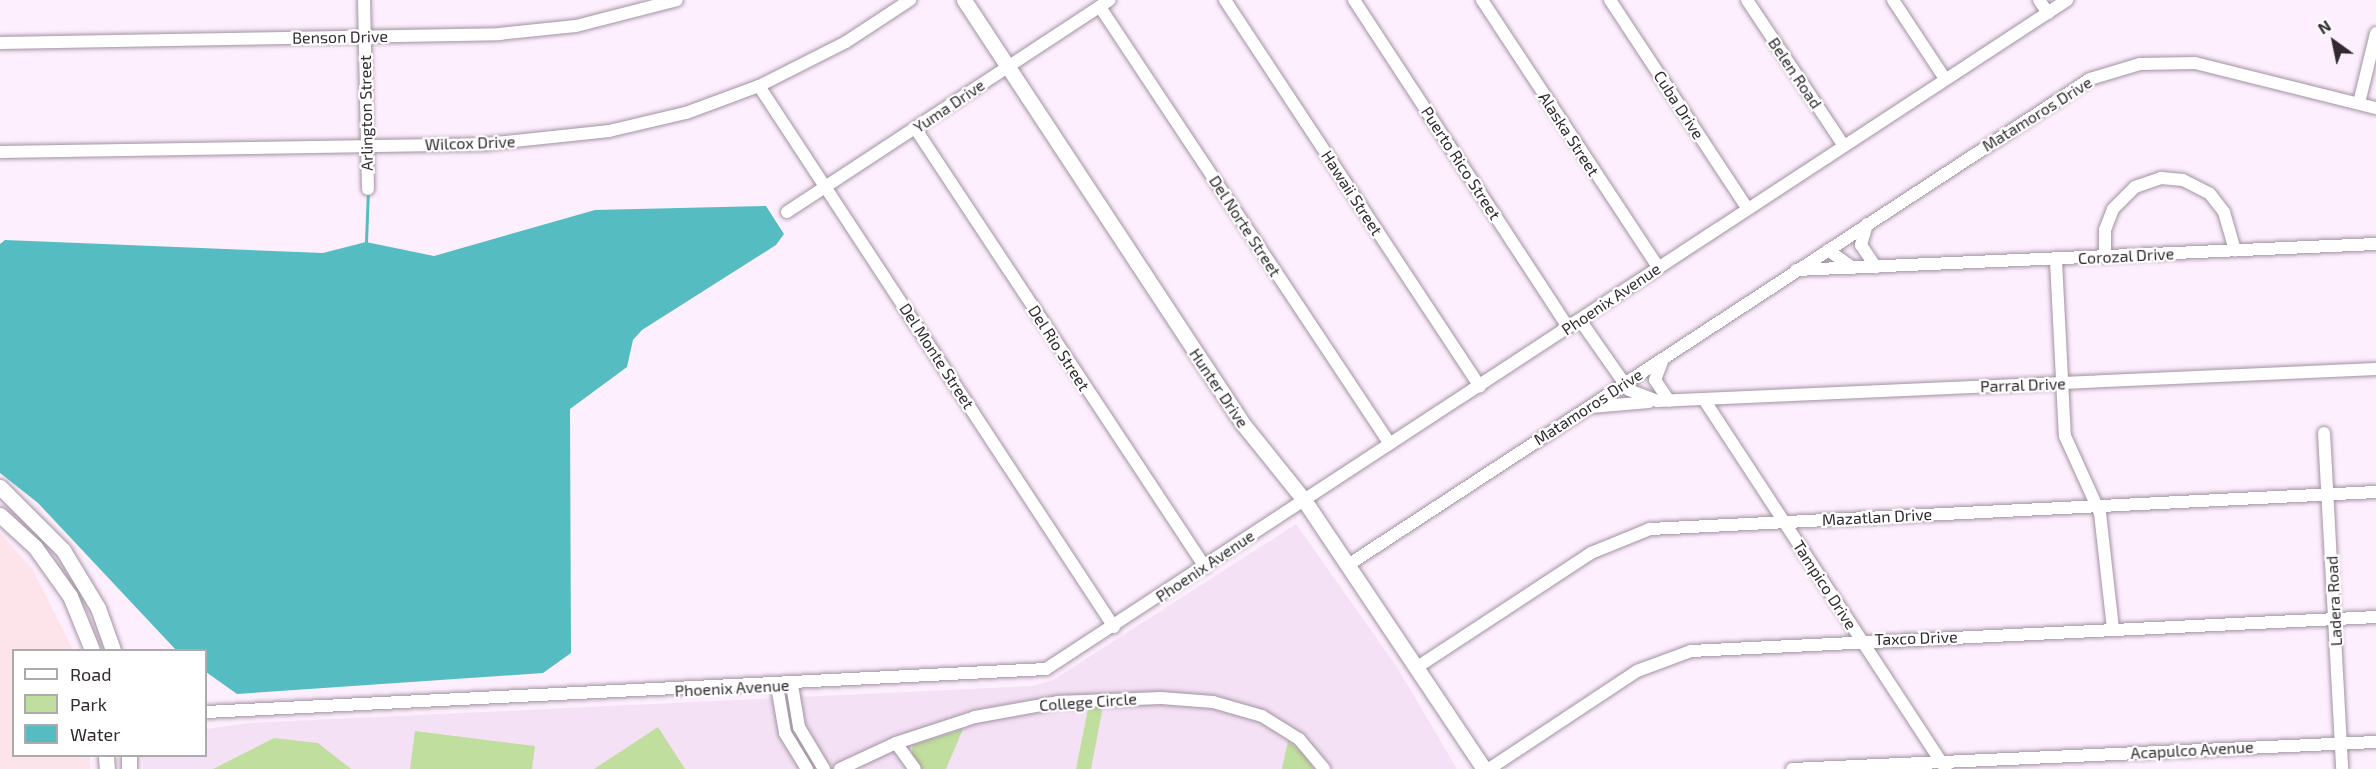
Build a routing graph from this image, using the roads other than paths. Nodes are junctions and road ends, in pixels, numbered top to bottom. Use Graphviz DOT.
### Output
graph roads {
  1 [pos="364,0"];
  2 [pos="677,0"];
  3 [pos="910,0"];
  4 [pos="964,0"];
  5 [pos="1225,0"];
  6 [pos="1354,0"];
  7 [pos="1482,0"];
  8 [pos="1610,0"];
  9 [pos="1747,0"];
  10 [pos="1893,0"];
  11 [pos="2040,0"];
  12 [pos="2067,0"];
  13 [pos="1105,4"];
  14 [pos="2048,13"];
  15 [pos="2376,33"];
  16 [pos="365,37"];
  17 [pos="0,42"];
  18 [pos="1008,67"];
  19 [pos="1946,79"];
  20 [pos="759,86"];
  21 [pos="2359,104"];
  22 [pos="2376,108"];
  23 [pos="915,128"];
  24 [pos="367,146"];
  25 [pos="1844,146"];
  26 [pos="0,152"];
  27 [pos="826,188"];
  28 [pos="368,189"];
  29 [pos="1748,209"];
  30 [pos="787,212"];
  31 [pos="1868,223"];
  32 [pos="2376,244"];
  33 [pos="1828,250"];
  34 [pos="2235,250"];
  35 [pos="2105,257"];
  36 [pos="2056,261"];
  37 [pos="1658,267"];
  38 [pos="1876,267"];
  39 [pos="1857,269"];
  40 [pos="1794,270"];
  41 [pos="1580,320"];
  42 [pos="1568,327"];
  43 [pos="1665,356"];
  44 [pos="2376,369"];
  45 [pos="2063,384"];
  46 [pos="1625,385"];
  47 [pos="1479,386"];
  48 [pos="1663,401"];
  49 [pos="1705,401"];
  50 [pos="1587,408"];
  51 [pos="2324,433"];
  52 [pos="1390,444"];
  53 [pos="0,487"];
  54 [pos="2376,492"];
  55 [pos="2330,496"];
  56 [pos="1304,500"];
  57 [pos="2098,504"];
  58 [pos="0,515"];
  59 [pos="1783,521"];
  60 [pos="1348,565"];
  61 [pos="1204,567"];
  62 [pos="2376,617"];
  63 [pos="2334,619"];
  64 [pos="1114,627"];
  65 [pos="2113,628"];
  66 [pos="1861,640"];
  67 [pos="91,649"];
  68 [pos="112,649"];
  69 [pos="1416,668"];
  70 [pos="792,685"];
  71 [pos="777,686"];
  72 [pos="207,712"];
  73 [pos="2376,742"];
  74 [pos="896,743"];
  75 [pos="2341,743"];
  76 [pos="1945,767"];
  77 [pos="807,769"];
  78 [pos="825,769"];
  79 [pos="840,769"];
  80 [pos="915,769"];
  81 [pos="1323,769"];
  82 [pos="1484,769"];
  83 [pos="1489,769"];
  84 [pos="1792,769"];
  85 [pos="2342,769"];
  1 -- 16 [label="street, Arlington Street"];
  2 -- 16 [label="street, Benson Drive"];
  3 -- 20 [label="street, Wilcox Drive"];
  4 -- 18 [label="main road, Hunter Drive"];
  5 -- 47 [label="street, Hawaii Street"];
  6 -- 42 [label="street, Puerto Rico Street"];
  7 -- 37 [label="street, Alaska Street"];
  8 -- 29 [label="street, Cuba Drive"];
  9 -- 25 [label="street, Belen Road"];
  10 -- 19 [label="street"];
  11 -- 14 [label="street"];
  12 -- 14 [label="street, Phoenix Avenue"];
  13 -- 18 [label="street, Yuma Drive"];
  13 -- 52 [label="street, Del Norte Street"];
  14 -- 19 [label="street, Phoenix Avenue"];
  15 -- 21 [label="street"];
  16 -- 17 [label="street, Benson Drive"];
  16 -- 24 [label="street, Arlington Street"];
  18 -- 23 [label="street, Yuma Drive"];
  18 -- 56 [label="main road, Hunter Drive"];
  19 -- 25 [label="street, Phoenix Avenue"];
  20 -- 24 [label="street, Wilcox Drive"];
  20 -- 27 [label="street, Del Monte Street"];
  21 -- 22 [label="street, Matamoros Drive"];
  21 -- 31 [label="street, Matamoros Drive"];
  23 -- 27 [label="street, Yuma Drive"];
  23 -- 61 [label="street, Del Rio Street"];
  24 -- 26 [label="street, Wilcox Drive"];
  24 -- 28 [label="street, Arlington Street"];
  25 -- 29 [label="street, Phoenix Avenue"];
  27 -- 30 [label="street, Yuma Drive"];
  27 -- 64 [label="street, Del Monte Street"];
  29 -- 37 [label="street, Phoenix Avenue"];
  31 -- 33 [label="street, Matamoros Drive"];
  31 -- 38 [label="street"];
  32 -- 34 [label="street, Corozal Drive"];
  33 -- 39 [label="street"];
  33 -- 40 [label="street, Matamoros Drive"];
  34 -- 35 [label="street, Corozal Drive"];
  34 -- 35 [label="street"];
  35 -- 36 [label="street, Corozal Drive"];
  36 -- 38 [label="street, Corozal Drive"];
  36 -- 45 [label="street"];
  37 -- 41 [label="street, Phoenix Avenue"];
  38 -- 39 [label="street, Corozal Drive"];
  39 -- 40 [label="street, Corozal Drive"];
  40 -- 43 [label="street, Matamoros Drive"];
  41 -- 42 [label="street, Phoenix Avenue"];
  41 -- 46 [label="street"];
  42 -- 47 [label="street, Phoenix Avenue"];
  43 -- 46 [label="street, Matamoros Drive"];
  43 -- 48 [label="street"];
  44 -- 45 [label="street, Parral Drive"];
  45 -- 49 [label="street, Parral Drive"];
  45 -- 57 [label="street"];
  46 -- 48 [label="street, Parral Drive"];
  46 -- 50 [label="street, Matamoros Drive"];
  47 -- 52 [label="street, Phoenix Avenue"];
  48 -- 49 [label="street, Parral Drive"];
  48 -- 50 [label="street, Parral Drive"];
  49 -- 59 [label="street, Tampico Drive"];
  50 -- 60 [label="street, Matamoros Drive"];
  51 -- 55 [label="street, Ladera Road"];
  52 -- 56 [label="street, Phoenix Avenue"];
  53 -- 68 [label="main road"];
  54 -- 55 [label="street, Mazatlan Drive"];
  55 -- 57 [label="street, Mazatlan Drive"];
  55 -- 63 [label="street, Ladera Road"];
  56 -- 60 [label="main road, Hunter Drive"];
  56 -- 61 [label="street, Phoenix Avenue"];
  57 -- 59 [label="street, Mazatlan Drive"];
  57 -- 65 [label="street"];
  58 -- 67 [label="main road"];
  59 -- 66 [label="street, Tampico Drive"];
  59 -- 69 [label="street, Mazatlan Drive"];
  60 -- 69 [label="main road, Hunter Drive"];
  61 -- 64 [label="street, Phoenix Avenue"];
  62 -- 63 [label="street, Taxco Drive"];
  63 -- 65 [label="street, Taxco Drive"];
  63 -- 75 [label="street, Ladera Road"];
  64 -- 70 [label="street, Phoenix Avenue"];
  65 -- 66 [label="street, Taxco Drive"];
  66 -- 76 [label="street, Tampico Drive"];
  66 -- 83 [label="street, Taxco Drive"];
  69 -- 82 [label="main road, Hunter Drive"];
  70 -- 71 [label="street, Phoenix Avenue"];
  70 -- 78 [label="street"];
  71 -- 72 [label="street, Phoenix Avenue"];
  71 -- 77 [label="street"];
  73 -- 75 [label="street, Acapulco Avenue"];
  74 -- 79 [label="street, College Circle"];
  74 -- 80 [label="street"];
  74 -- 81 [label="street, College Circle"];
  75 -- 76 [label="street, Acapulco Avenue"];
  75 -- 85 [label="street, Ladera Road"];
  76 -- 84 [label="street, Acapulco Avenue"];
}
